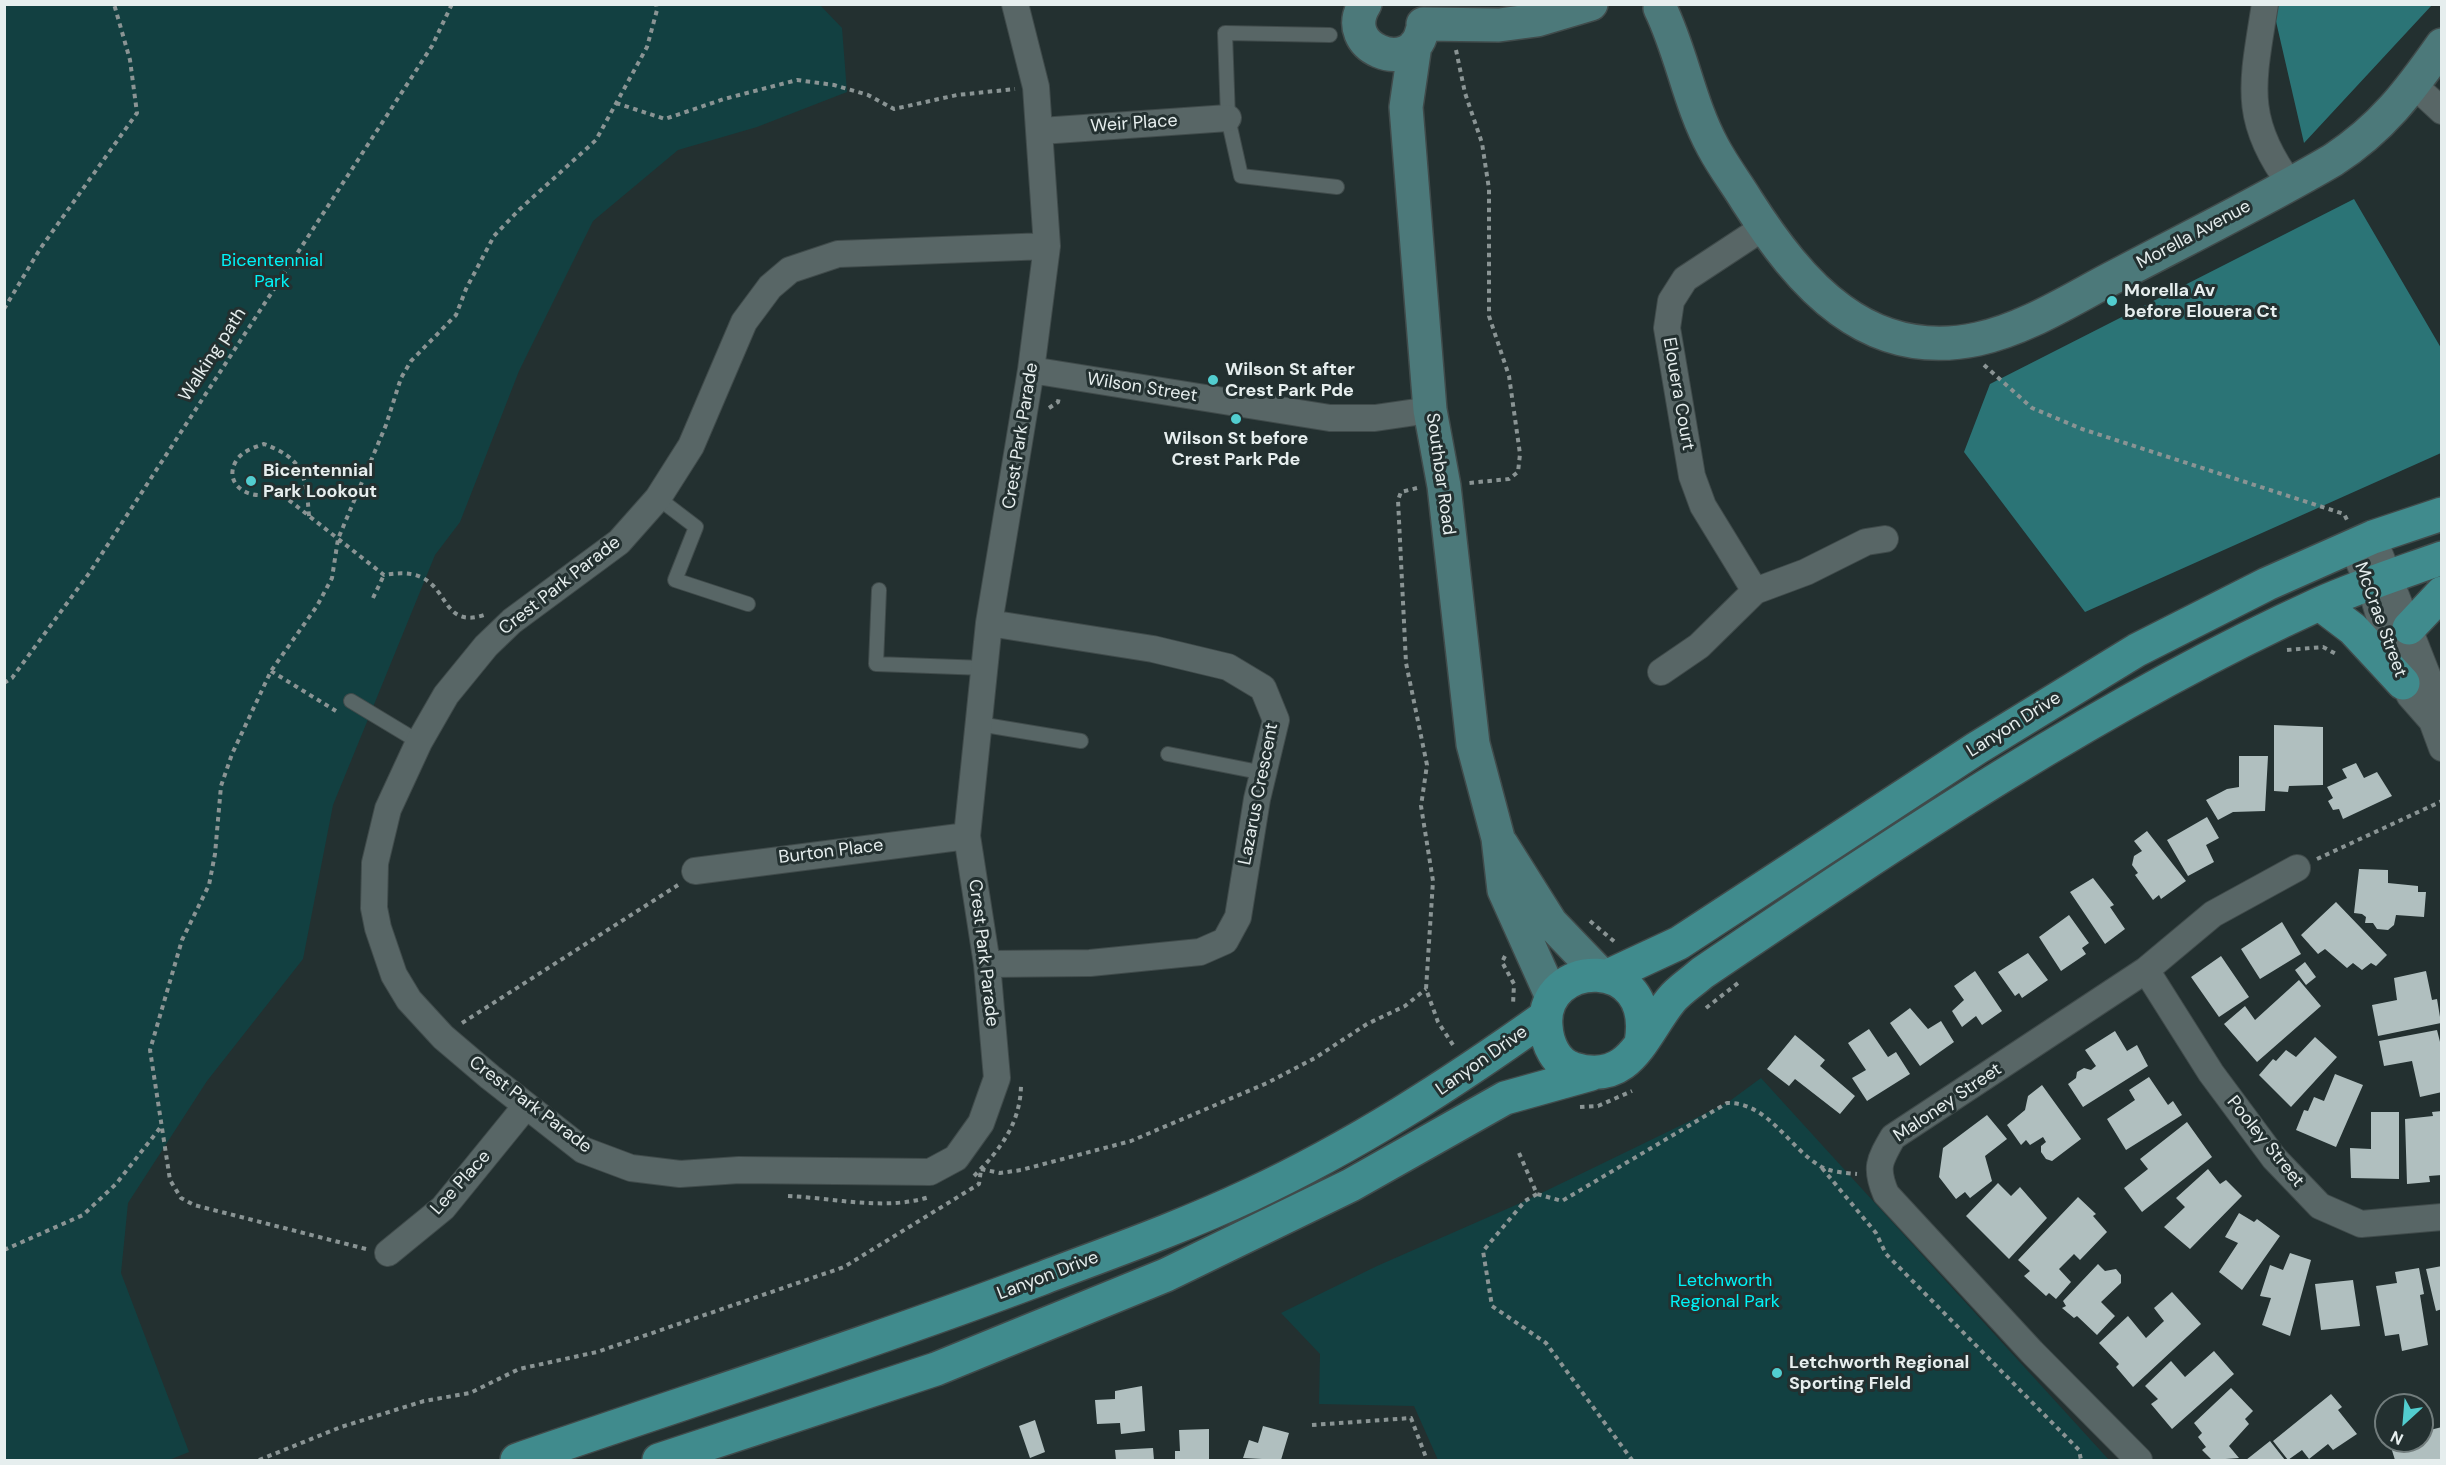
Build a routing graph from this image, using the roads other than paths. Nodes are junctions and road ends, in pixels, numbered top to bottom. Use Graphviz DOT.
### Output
graph roads {
  1 [pos="1015,4"];
  2 [pos="1365,4"];
  3 [pos="1539,4"];
  4 [pos="1591,4"];
  5 [pos="2265,4"];
  6 [pos="1664,11"];
  7 [pos="1424,20"];
  8 [pos="1330,35"];
  9 [pos="2442,45"];
  10 [pos="1378,52"];
  11 [pos="2414,85"];
  12 [pos="1406,107"];
  13 [pos="2442,111"];
  14 [pos="1227,118"];
  15 [pos="1041,131"];
  16 [pos="2291,185"];
  17 [pos="1337,187"];
  18 [pos="1764,227"];
  19 [pos="1047,246"];
  20 [pos="1031,370"];
  21 [pos="1430,410"];
  22 [pos="658,498"];
  23 [pos="2442,514"];
  24 [pos="1885,539"];
  25 [pos="2361,542"];
  26 [pos="2442,558"];
  27 [pos="2379,580"];
  28 [pos="879,590"];
  29 [pos="1755,591"];
  30 [pos="2442,592"];
  31 [pos="748,604"];
  32 [pos="2320,604"];
  33 [pos="989,623"];
  34 [pos="2409,628"];
  35 [pos="985,668"];
  36 [pos="1661,672"];
  37 [pos="2403,683"];
  38 [pos="351,701"];
  39 [pos="2437,719"];
  40 [pos="979,724"];
  41 [pos="1081,741"];
  42 [pos="419,742"];
  43 [pos="2442,748"];
  44 [pos="1168,754"];
  45 [pos="1264,773"];
  46 [pos="967,836"];
  47 [pos="1498,838"];
  48 [pos="2297,868"];
  49 [pos="695,871"];
  50 [pos="987,964"];
  51 [pos="2146,970"];
  52 [pos="1605,976"];
  53 [pos="1549,1007"];
  54 [pos="1641,1043"];
  55 [pos="1591,1074"];
  56 [pos="526,1106"];
  57 [pos="2442,1217"];
  58 [pos="388,1253"];
  59 [pos="517,1461"];
  60 [pos="659,1461"];
  61 [pos="2139,1461"];
  1 -- 15 [label="street, Crest Park Parade"];
  2 -- 10 [label="main road, Southbar Road"];
  3 -- 7 [label="main road"];
  4 -- 7 [label="main road"];
  5 -- 16 [label="street"];
  6 -- 18 [label="main road, Morella Avenue"];
  7 -- 10 [label="main road"];
  7 -- 12 [label="main road, Southbar Road"];
  8 -- 14 [label="lane"];
  9 -- 11 [label="main road, Morella Avenue"];
  10 -- 12 [label="main road, Southbar Road"];
  11 -- 13 [label="street"];
  11 -- 16 [label="main road, Morella Avenue"];
  12 -- 21 [label="main road, Southbar Road"];
  14 -- 15 [label="street, Weir Place"];
  14 -- 17 [label="lane"];
  15 -- 19 [label="street, Crest Park Parade"];
  16 -- 18 [label="main road, Morella Avenue"];
  18 -- 29 [label="street, Elouera Court"];
  19 -- 20 [label="street, Crest Park Parade"];
  19 -- 22 [label="street, Crest Park Parade"];
  20 -- 21 [label="street, Wilson Street"];
  20 -- 33 [label="street, Crest Park Parade"];
  21 -- 47 [label="main road, Southbar Road"];
  22 -- 31 [label="lane"];
  22 -- 42 [label="street, Crest Park Parade"];
  23 -- 25 [label="main road, Lanyon Drive"];
  24 -- 29 [label="street"];
  25 -- 27 [label="street, McCrae Street"];
  25 -- 52 [label="main road, Lanyon Drive"];
  26 -- 27 [label="main road, Lanyon Drive"];
  27 -- 32 [label="main road, Lanyon Drive"];
  27 -- 34 [label="street, McCrae Street"];
  27 -- 37 [label="street, McCrae Street"];
  28 -- 35 [label="lane"];
  29 -- 36 [label="street"];
  30 -- 34 [label="main road"];
  32 -- 37 [label="main road"];
  32 -- 54 [label="main road, Lanyon Drive"];
  33 -- 35 [label="street, Crest Park Parade"];
  33 -- 45 [label="street, Lazarus Crescent"];
  34 -- 39 [label="street, McCrae Street"];
  35 -- 40 [label="street, Crest Park Parade"];
  37 -- 39 [label="street, McCrae Street"];
  38 -- 42 [label="lane"];
  39 -- 43 [label="street, McCrae Street"];
  40 -- 41 [label="lane"];
  40 -- 46 [label="street, Crest Park Parade"];
  42 -- 56 [label="street, Crest Park Parade"];
  44 -- 45 [label="lane"];
  45 -- 50 [label="street, Lazarus Crescent"];
  46 -- 49 [label="street, Burton Place"];
  46 -- 50 [label="street, Crest Park Parade"];
  47 -- 52 [label="main road, Southbar Road"];
  47 -- 53 [label="main road, Southbar Road"];
  48 -- 51 [label="street, Maloney Street"];
  50 -- 56 [label="street, Crest Park Parade"];
  51 -- 57 [label="street, Pooley Street"];
  51 -- 61 [label="street, Maloney Street"];
  52 -- 53 [label="main road"];
  52 -- 54 [label="main road"];
  53 -- 55 [label="main road"];
  53 -- 59 [label="main road, Lanyon Drive"];
  54 -- 55 [label="main road"];
  55 -- 60 [label="main road, Lanyon Drive"];
  56 -- 58 [label="street, Lee Place"];
}
